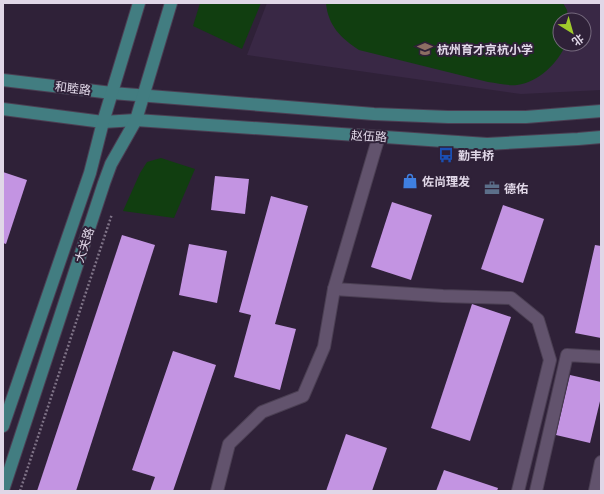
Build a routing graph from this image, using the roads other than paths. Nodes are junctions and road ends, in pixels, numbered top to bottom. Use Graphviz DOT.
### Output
graph roads {
  1 [pos="139,3"];
  2 [pos="171,3"];
  3 [pos="3,80"];
  4 [pos="112,93"];
  5 [pos="144,95"];
  6 [pos="3,109"];
  7 [pos="601,111"];
  8 [pos="136,120"];
  9 [pos="103,122"];
  10 [pos="379,136"];
  11 [pos="601,137"];
  12 [pos="334,289"];
  13 [pos="601,357"];
  14 [pos="3,426"];
  15 [pos="601,462"];
  16 [pos="599,476"];
  17 [pos="3,490"];
  18 [pos="217,491"];
  19 [pos="518,491"];
  20 [pos="536,491"];
  21 [pos="594,491"];
  1 -- 4 [label="main road, 大关路"];
  2 -- 5 [label="main road, 大关路"];
  3 -- 4 [label="main road, 和睦路"];
  4 -- 5 [label="main road, 和睦路"];
  4 -- 9 [label="main road, 大关路"];
  5 -- 7 [label="main road, 赵伍路"];
  5 -- 8 [label="main road, 大关路"];
  6 -- 9 [label="main road"];
  8 -- 9 [label="main road, 赵伍路"];
  8 -- 10 [label="main road, 赵伍路"];
  8 -- 17 [label="main road, 大关路"];
  9 -- 14 [label="main road, 大关路"];
  10 -- 11 [label="main road, 赵伍路"];
  10 -- 12 [label="lane"];
  12 -- 18 [label="lane"];
  12 -- 19 [label="lane"];
  13 -- 20 [label="lane"];
  15 -- 16 [label="lane"];
  16 -- 21 [label="lane"];
}
